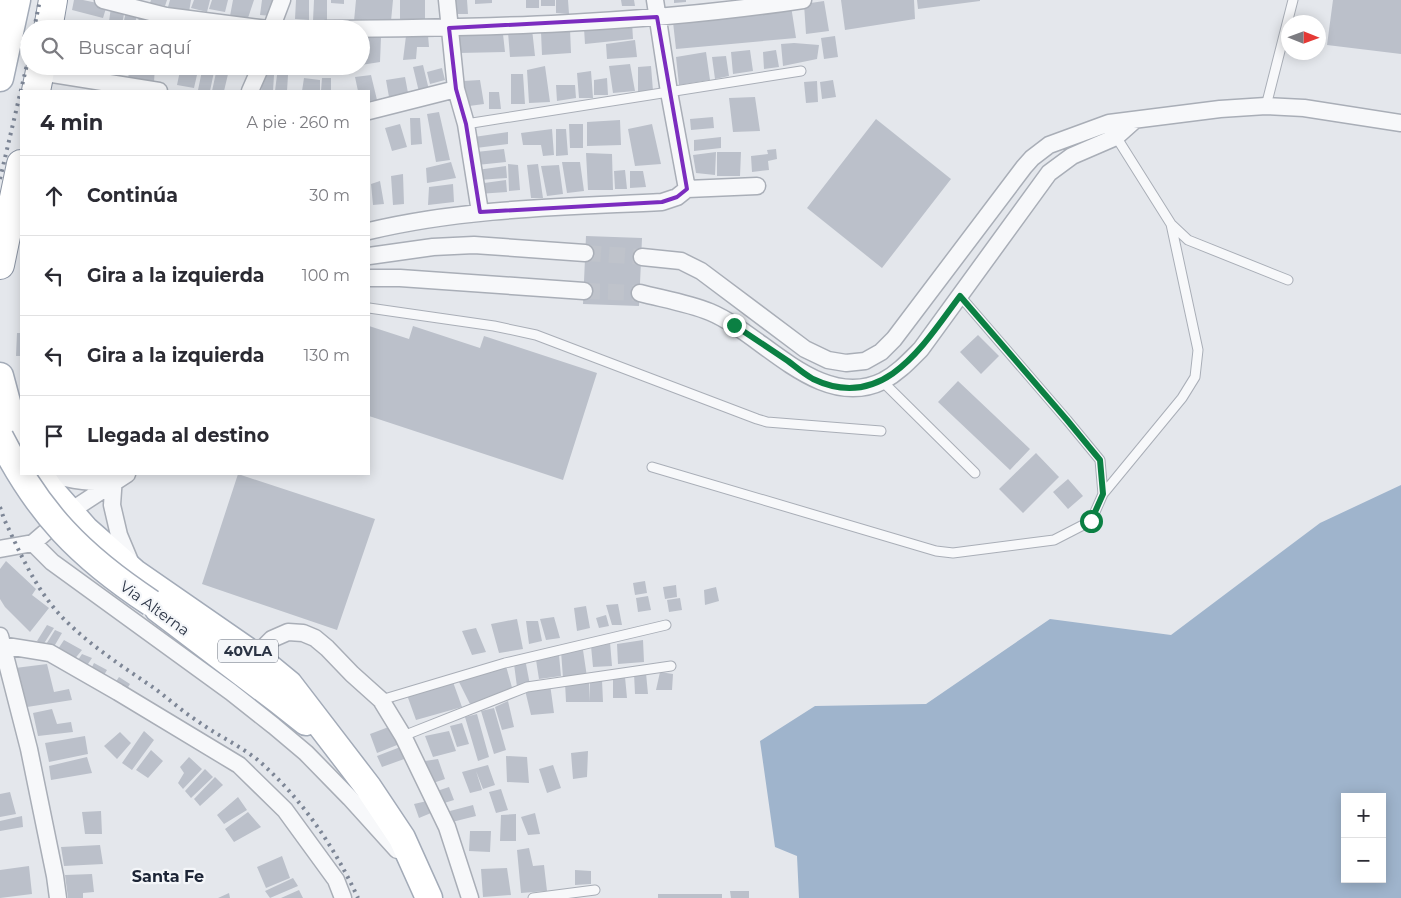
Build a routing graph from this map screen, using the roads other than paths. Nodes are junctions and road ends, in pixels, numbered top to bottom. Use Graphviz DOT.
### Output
graph roads {
  1 [pos="2,0"];
  2 [pos="17,0"];
  3 [pos="53,0"];
  4 [pos="103,0"];
  5 [pos="282,0"];
  6 [pos="447,0"];
  7 [pos="655,0"];
  8 [pos="803,0"];
  9 [pos="1293,0"];
  10 [pos="0,7"];
  11 [pos="657,17"];
  12 [pos="50,20"];
  13 [pos="198,20"];
  14 [pos="274,20"];
  15 [pos="449,28"];
  16 [pos="370,29"];
  17 [pos="801,71"];
  18 [pos="257,75"];
  19 [pos="39,77"];
  20 [pos="0,78"];
  21 [pos="456,89"];
  22 [pos="150,90"];
  23 [pos="250,90"];
  24 [pos="669,92"];
  25 [pos="1266,106"];
  26 [pos="370,111"];
  27 [pos="1401,123"];
  28 [pos="466,124"];
  29 [pos="1113,130"];
  30 [pos="20,169"];
  31 [pos="756,186"];
  32 [pos="687,189"];
  33 [pos="480,212"];
  34 [pos="1171,224"];
  35 [pos="370,231"];
  36 [pos="585,253"];
  37 [pos="370,256"];
  38 [pos="642,257"];
  39 [pos="0,265"];
  40 [pos="370,278"];
  41 [pos="1288,280"];
  42 [pos="584,291"];
  43 [pos="640,293"];
  44 [pos="960,296"];
  45 [pos="370,308"];
  46 [pos="0,376"];
  47 [pos="882,381"];
  48 [pos="881,431"];
  49 [pos="0,437"];
  50 [pos="20,437"];
  51 [pos="652,467"];
  52 [pos="974,473"];
  53 [pos="41,475"];
  54 [pos="57,475"];
  55 [pos="119,476"];
  56 [pos="1103,494"];
  57 [pos="69,512"];
  58 [pos="33,543"];
  59 [pos="0,548"];
  60 [pos="135,573"];
  61 [pos="666,625"];
  62 [pos="1,641"];
  63 [pos="255,656"];
  64 [pos="671,666"];
  65 [pos="382,700"];
  66 [pos="403,736"];
  67 [pos="341,751"];
  68 [pos="595,890"];
  69 [pos="429,897"];
  70 [pos="58,898"];
  71 [pos="343,898"];
  72 [pos="470,898"];
  73 [pos="533,898"];
  1 -- 10 [label="highway"];
  2 -- 20 [label="main road"];
  3 -- 12 [label="highway"];
  4 -- 13 [label="street"];
  5 -- 14 [label="street"];
  6 -- 15 [label="street"];
  7 -- 11 [label="street"];
  8 -- 11 [label="street"];
  9 -- 25 [label="lane"];
  11 -- 15 [label="street"];
  11 -- 24 [label="street"];
  15 -- 16 [label="street"];
  15 -- 21 [label="street"];
  17 -- 24 [label="lane"];
  18 -- 23 [label="street"];
  19 -- 22 [label="street"];
  21 -- 26 [label="street"];
  21 -- 28 [label="street"];
  24 -- 28 [label="lane"];
  24 -- 32 [label="street"];
  25 -- 27 [label="street"];
  25 -- 29 [label="street"];
  28 -- 33 [label="street"];
  29 -- 34 [label="lane"];
  29 -- 38 [label="street"];
  29 -- 44 [label="street"];
  30 -- 39 [label="highway"];
  31 -- 32 [label="street"];
  32 -- 33 [label="street"];
  33 -- 35 [label="street"];
  34 -- 41 [label="lane"];
  34 -- 56 [label="lane"];
  36 -- 37 [label="street"];
  40 -- 42 [label="street"];
  43 -- 47 [label="street"];
  44 -- 47 [label="street"];
  44 -- 56 [label="lane"];
  45 -- 48 [label="lane"];
  46 -- 50 [label="main road"];
  47 -- 52 [label="lane"];
  49 -- 67 [label="main road, Via Alterna / 40VLA, bridge"];
  51 -- 56 [label="lane"];
  53 -- 57 [label="main road, Via Alterna"];
  54 -- 55 [label="street"];
  55 -- 57 [label="street"];
  55 -- 60 [label="street"];
  57 -- 58 [label="street"];
  57 -- 60 [label="main road, Via Alterna / 40VLA"];
  58 -- 59 [label="street"];
  58 -- 69 [label="street"];
  60 -- 63 [label="main road, Via Alterna / 40VLA"];
  61 -- 65 [label="lane"];
  62 -- 70 [label="street"];
  62 -- 71 [label="street"];
  63 -- 65 [label="street"];
  63 -- 67 [label="main road, Via Alterna / 40VLA"];
  64 -- 66 [label="lane"];
  65 -- 66 [label="street"];
  66 -- 72 [label="street"];
  67 -- 69 [label="main road, Via Alterna / 40VLA"];
  68 -- 73 [label="lane"];
}
